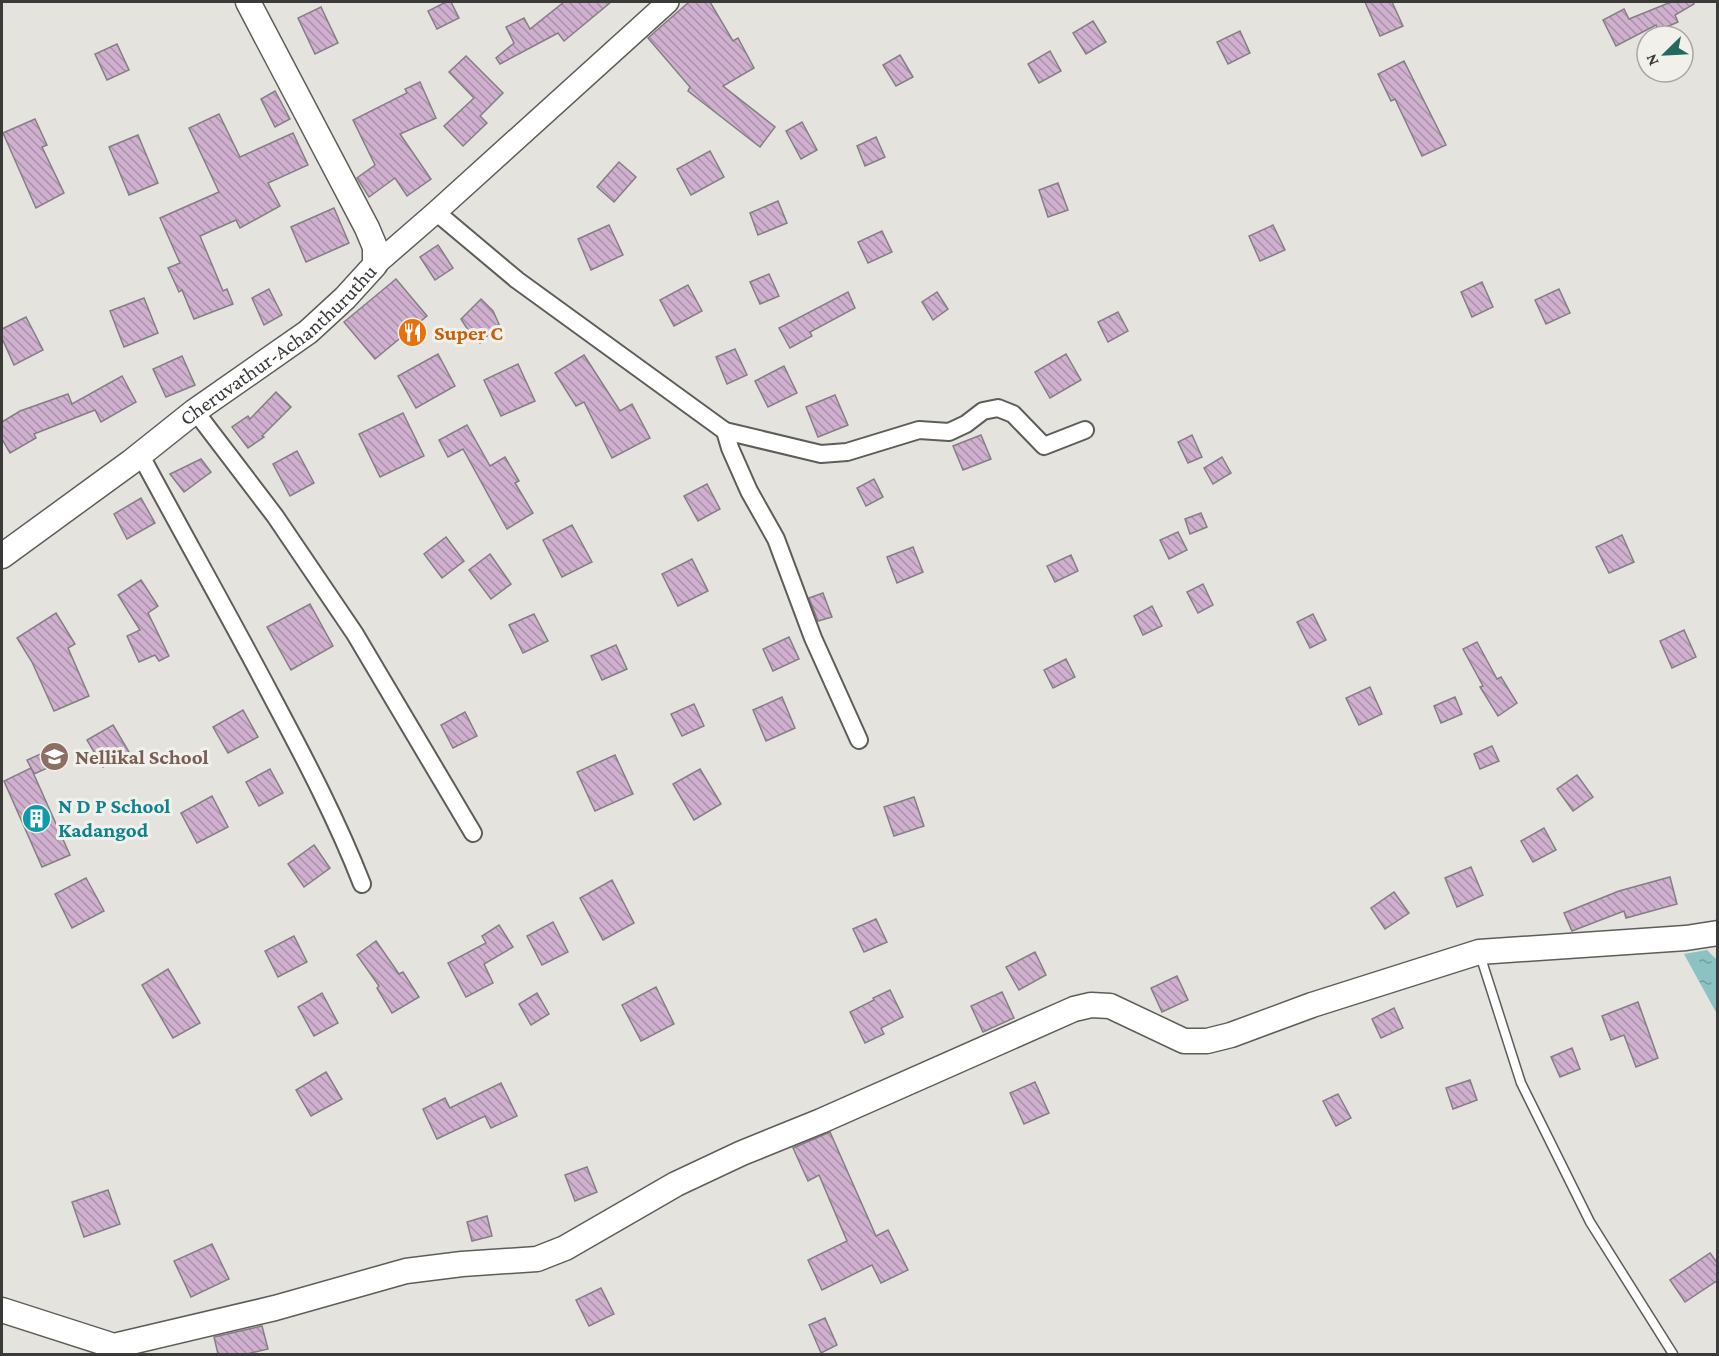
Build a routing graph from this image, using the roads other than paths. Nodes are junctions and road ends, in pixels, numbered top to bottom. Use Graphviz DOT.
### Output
graph roads {
  1 [pos="248,2"];
  2 [pos="668,2"];
  3 [pos="436,212"];
  4 [pos="375,265"];
  5 [pos="195,411"];
  6 [pos="1085,430"];
  7 [pos="725,431"];
  8 [pos="140,454"];
  9 [pos="2,556"];
  10 [pos="859,740"];
  11 [pos="473,833"];
  12 [pos="362,884"];
  13 [pos="1718,933"];
  14 [pos="1479,952"];
  15 [pos="2,1310"];
  16 [pos="124,1350"];
  17 [pos="1673,1354"];
  1 -- 4 [label="main road, Cheruvathur-Achanthuruthu"];
  2 -- 3 [label="street"];
  3 -- 4 [label="street"];
  3 -- 7 [label="street"];
  4 -- 5 [label="main road, Cheruvathur-Achanthuruthu"];
  5 -- 8 [label="main road, Cheruvathur-Achanthuruthu"];
  5 -- 11 [label="street"];
  6 -- 7 [label="street"];
  7 -- 10 [label="street"];
  8 -- 9 [label="main road, Cheruvathur-Achanthuruthu"];
  8 -- 12 [label="street"];
  13 -- 14 [label="main road"];
  14 -- 16 [label="main road"];
  14 -- 17 [label="lane"];
  15 -- 16 [label="main road"];
}
